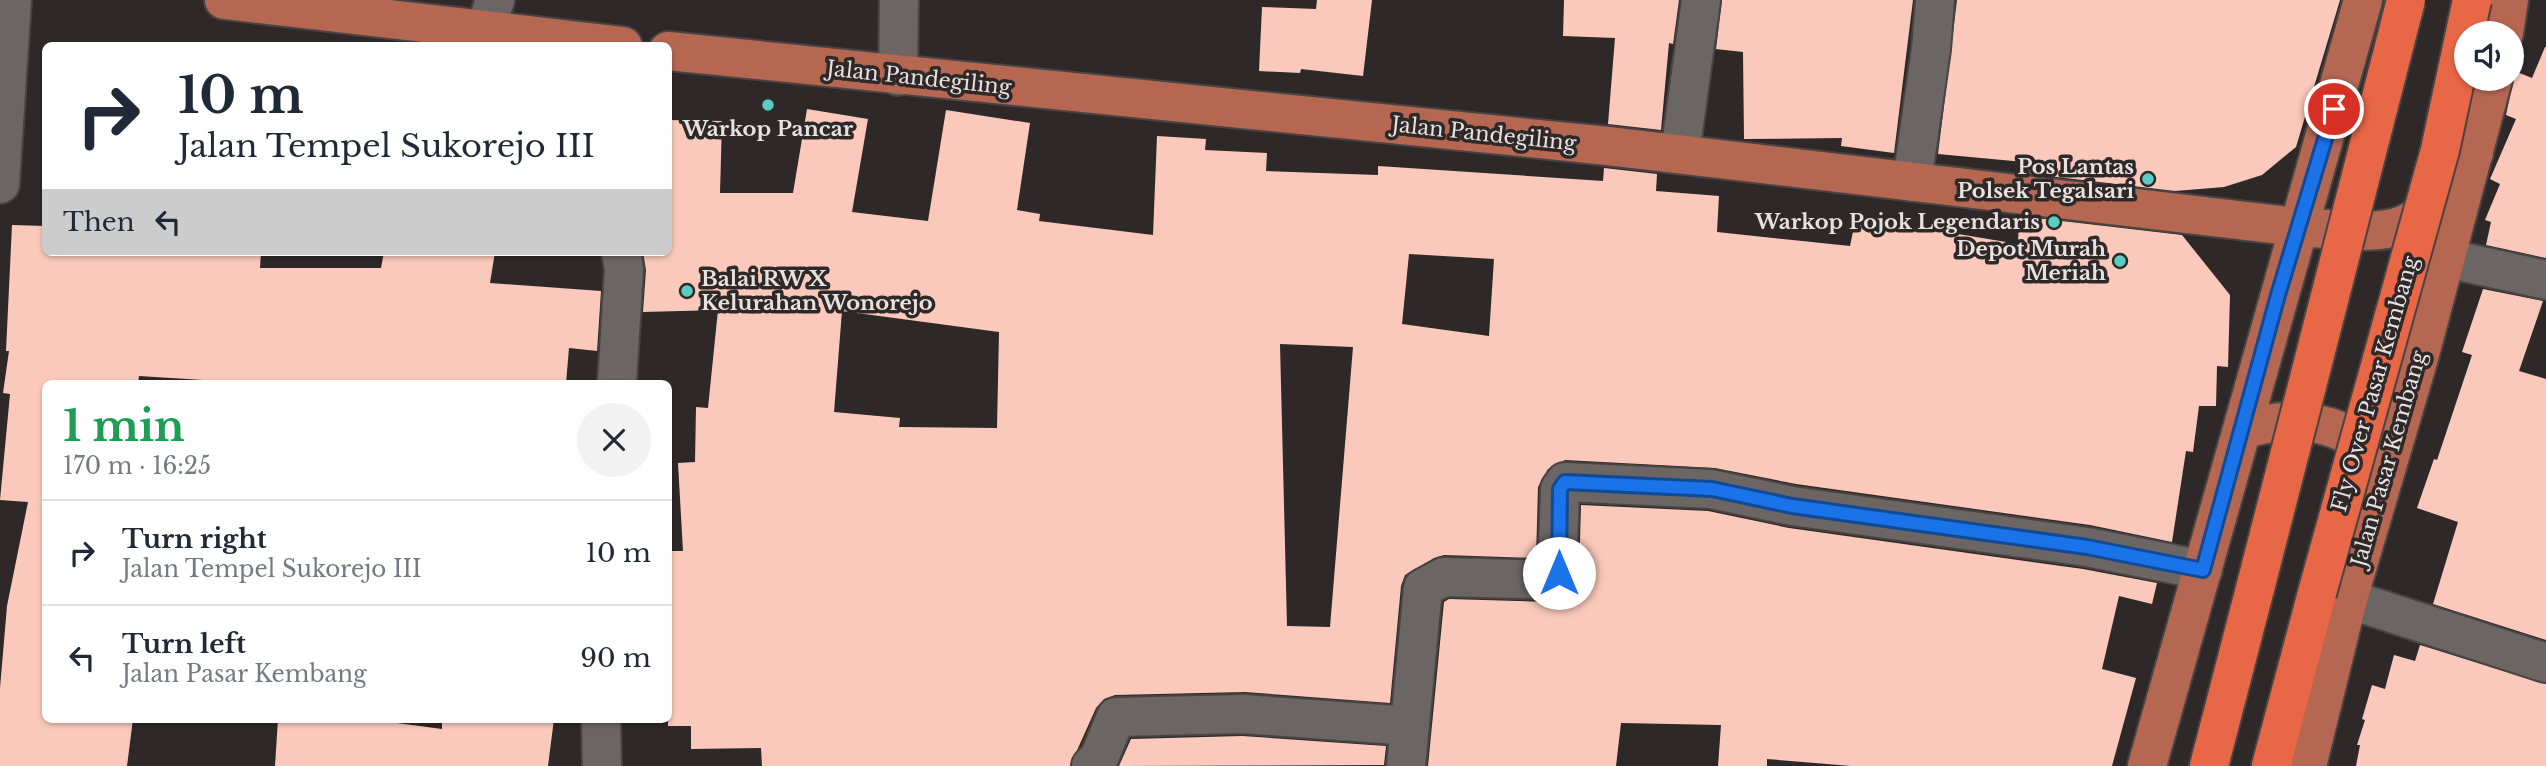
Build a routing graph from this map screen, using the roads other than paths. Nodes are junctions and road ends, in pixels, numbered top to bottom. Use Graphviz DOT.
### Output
graph roads {
  1 [pos="12,0"];
  2 [pos="224,0"];
  3 [pos="899,0"];
  4 [pos="1701,0"];
  5 [pos="1935,0"];
  6 [pos="2363,0"];
  7 [pos="2406,0"];
  8 [pos="2472,0"];
  9 [pos="2509,0"];
  10 [pos="490,15"];
  11 [pos="2506,21"];
  12 [pos="607,42"];
  13 [pos="672,51"];
  14 [pos="898,76"];
  15 [pos="2490,91"];
  16 [pos="2474,153"];
  17 [pos="1680,154"];
  18 [pos="1912,183"];
  19 [pos="0,184"];
  20 [pos="2298,227"];
  21 [pos="622,256"];
  22 [pos="2445,258"];
  23 [pos="2546,280"];
  24 [pos="617,380"];
  25 [pos="2242,430"];
  26 [pos="2389,466"];
  27 [pos="2203,570"];
  28 [pos="2348,599"];
  29 [pos="2546,663"];
  30 [pos="1410,726"];
  31 [pos="1091,766"];
  32 [pos="1406,766"];
  33 [pos="2147,766"];
  34 [pos="2209,766"];
  35 [pos="2271,766"];
  36 [pos="2307,766"];
  1 -- 19 [label="street"];
  2 -- 10 [label="main road"];
  3 -- 14 [label="street"];
  4 -- 17 [label="street"];
  5 -- 18 [label="street"];
  6 -- 20 [label="main road"];
  7 -- 34 [label="highway, bridge"];
  8 -- 35 [label="highway, Fly Over Pasar Kembang, bridge"];
  9 -- 11 [label="main road"];
  10 -- 12 [label="main road"];
  13 -- 14 [label="main road, Jalan Pandegiling"];
  14 -- 17 [label="main road, Jalan Pandegiling"];
  15 -- 16 [label="main road, Jalan Pasar Kembang"];
  16 -- 20 [label="main road, Jalan Pasar Kembang"];
  16 -- 22 [label="main road, Jalan Pasar Kembang"];
  17 -- 18 [label="main road, Jalan Pandegiling"];
  18 -- 20 [label="main road, Jalan Pandegiling"];
  20 -- 25 [label="main road"];
  21 -- 24 [label="street"];
  22 -- 23 [label="street"];
  22 -- 26 [label="main road, Jalan Pasar Kembang"];
  25 -- 26 [label="main road"];
  25 -- 27 [label="main road"];
  26 -- 28 [label="main road, Jalan Pasar Kembang"];
  27 -- 30 [label="street"];
  27 -- 33 [label="main road"];
  28 -- 29 [label="street"];
  28 -- 36 [label="main road, Jalan Pasar Kembang"];
  30 -- 31 [label="street"];
  30 -- 32 [label="street"];
}
